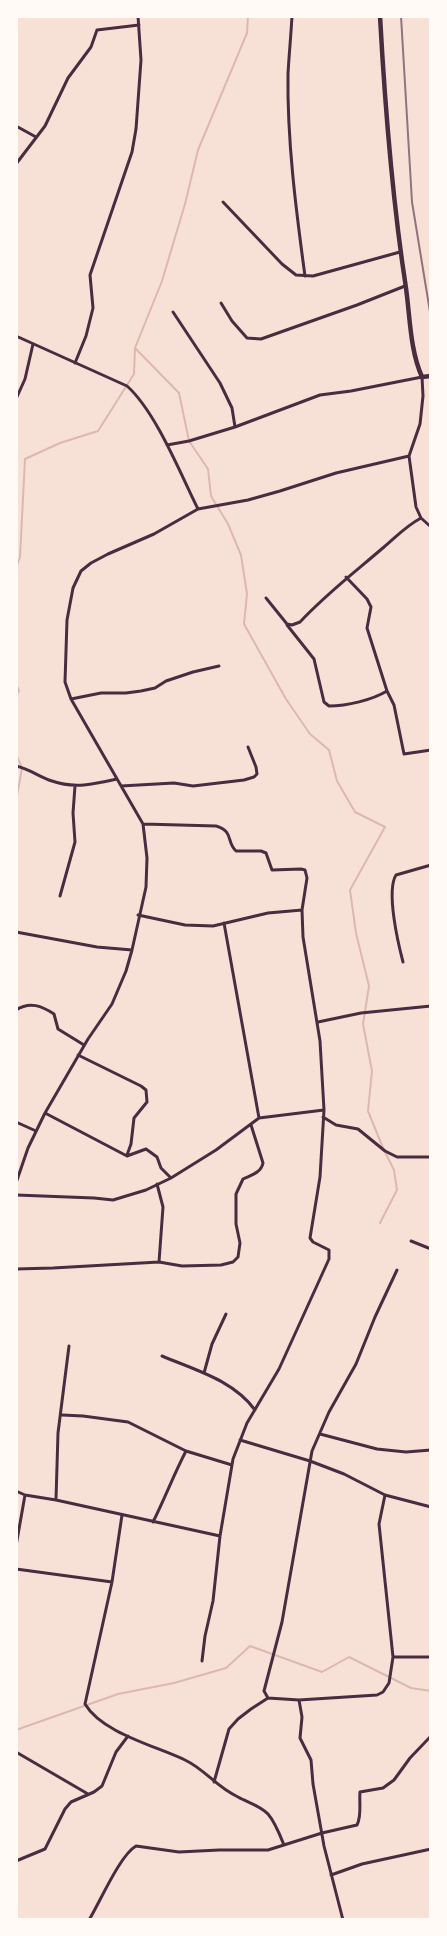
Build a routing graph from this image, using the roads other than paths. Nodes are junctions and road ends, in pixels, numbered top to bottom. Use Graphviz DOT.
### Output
graph roads {
  1 [pos="138,16"];
  2 [pos="292,16"];
  3 [pos="380,16"];
  4 [pos="139,25"];
  5 [pos="16,126"];
  6 [pos="36,137"];
  7 [pos="16,164"];
  8 [pos="223,202"];
  9 [pos="400,252"];
  10 [pos="305,276"];
  11 [pos="405,286"];
  12 [pos="221,302"];
  13 [pos="173,312"];
  14 [pos="16,336"];
  15 [pos="33,344"];
  16 [pos="75,363"];
  17 [pos="431,376"];
  18 [pos="422,377"];
  19 [pos="16,399"];
  20 [pos="235,428"];
  21 [pos="167,445"];
  22 [pos="409,456"];
  23 [pos="198,509"];
  24 [pos="421,518"];
  25 [pos="431,528"];
  26 [pos="346,577"];
  27 [pos="266,598"];
  28 [pos="287,624"];
  29 [pos="219,666"];
  30 [pos="388,690"];
  31 [pos="71,699"];
  32 [pos="248,747"];
  33 [pos="431,750"];
  34 [pos="16,766"];
  35 [pos="117,779"];
  36 [pos="75,786"];
  37 [pos="121,786"];
  38 [pos="143,824"];
  39 [pos="431,865"];
  40 [pos="60,896"];
  41 [pos="302,910"];
  42 [pos="138,915"];
  43 [pos="224,923"];
  44 [pos="16,932"];
  45 [pos="132,950"];
  46 [pos="402,962"];
  47 [pos="431,1006"];
  48 [pos="16,1010"];
  49 [pos="318,1022"];
  50 [pos="84,1045"];
  51 [pos="78,1055"];
  52 [pos="324,1110"];
  53 [pos="45,1113"];
  54 [pos="323,1117"];
  55 [pos="259,1118"];
  56 [pos="16,1122"];
  57 [pos="251,1125"];
  58 [pos="36,1131"];
  59 [pos="127,1156"];
  60 [pos="431,1157"];
  61 [pos="171,1178"];
  62 [pos="16,1183"];
  63 [pos="157,1184"];
  64 [pos="16,1196"];
  65 [pos="411,1240"];
  66 [pos="431,1249"];
  67 [pos="159,1262"];
  68 [pos="16,1269"];
  69 [pos="397,1270"];
  70 [pos="226,1314"];
  71 [pos="69,1346"];
  72 [pos="162,1356"];
  73 [pos="204,1373"];
  74 [pos="255,1410"];
  75 [pos="62,1415"];
  76 [pos="320,1434"];
  77 [pos="240,1440"];
  78 [pos="431,1450"];
  79 [pos="186,1451"];
  80 [pos="310,1461"];
  81 [pos="232,1465"];
  82 [pos="16,1490"];
  83 [pos="24,1495"];
  84 [pos="386,1495"];
  85 [pos="56,1500"];
  86 [pos="431,1507"];
  87 [pos="122,1515"];
  88 [pos="153,1522"];
  89 [pos="220,1536"];
  90 [pos="16,1546"];
  91 [pos="16,1569"];
  92 [pos="112,1582"];
  93 [pos="393,1657"];
  94 [pos="431,1657"];
  95 [pos="202,1661"];
  96 [pos="268,1698"];
  97 [pos="299,1700"];
  98 [pos="128,1736"];
  99 [pos="431,1736"];
  100 [pos="16,1752"];
  101 [pos="214,1782"];
  102 [pos="88,1795"];
  103 [pos="322,1833"];
  104 [pos="284,1844"];
  105 [pos="431,1849"];
  106 [pos="16,1861"];
  107 [pos="331,1875"];
  108 [pos="89,1920"];
  109 [pos="343,1920"];
  1 -- 4 [label="street"];
  2 -- 10 [label="street"];
  3 -- 9 [label="street"];
  4 -- 6 [label="street"];
  4 -- 16 [label="street"];
  5 -- 6 [label="street"];
  6 -- 7 [label="street"];
  8 -- 10 [label="street"];
  9 -- 10 [label="street"];
  9 -- 11 [label="street"];
  11 -- 12 [label="street"];
  11 -- 18 [label="street"];
  13 -- 20 [label="street"];
  14 -- 15 [label="street"];
  15 -- 16 [label="street"];
  15 -- 19 [label="street"];
  16 -- 21 [label="street"];
  17 -- 18 [label="street"];
  18 -- 20 [label="street"];
  18 -- 22 [label="street"];
  20 -- 21 [label="street"];
  21 -- 23 [label="street"];
  22 -- 23 [label="street"];
  22 -- 24 [label="street"];
  23 -- 31 [label="street"];
  24 -- 25 [label="street"];
  24 -- 26 [label="street"];
  26 -- 28 [label="street"];
  26 -- 30 [label="street"];
  27 -- 28 [label="street"];
  28 -- 30 [label="street"];
  29 -- 31 [label="street"];
  30 -- 33 [label="street"];
  31 -- 35 [label="street"];
  32 -- 37 [label="street"];
  34 -- 36 [label="street"];
  35 -- 36 [label="street"];
  35 -- 37 [label="street"];
  36 -- 40 [label="street"];
  37 -- 38 [label="street"];
  38 -- 41 [label="street"];
  38 -- 42 [label="street"];
  39 -- 46 [label="street"];
  41 -- 43 [label="street"];
  41 -- 49 [label="street"];
  42 -- 43 [label="street"];
  42 -- 45 [label="street"];
  43 -- 55 [label="street"];
  44 -- 45 [label="street"];
  45 -- 50 [label="street"];
  47 -- 49 [label="street"];
  48 -- 50 [label="street"];
  49 -- 52 [label="street"];
  50 -- 51 [label="street"];
  51 -- 53 [label="street"];
  51 -- 59 [label="street"];
  52 -- 54 [label="street"];
  52 -- 55 [label="street"];
  53 -- 58 [label="street"];
  53 -- 59 [label="street"];
  54 -- 60 [label="street"];
  54 -- 74 [label="street"];
  55 -- 57 [label="street"];
  56 -- 58 [label="street"];
  57 -- 61 [label="street"];
  57 -- 67 [label="street"];
  58 -- 62 [label="street"];
  59 -- 61 [label="street"];
  61 -- 63 [label="street"];
  63 -- 64 [label="street"];
  63 -- 67 [label="street"];
  65 -- 66 [label="street"];
  67 -- 68 [label="street"];
  69 -- 76 [label="street"];
  70 -- 73 [label="street"];
  71 -- 75 [label="street"];
  72 -- 73 [label="street"];
  73 -- 74 [label="street"];
  74 -- 77 [label="street"];
  75 -- 79 [label="street"];
  75 -- 85 [label="street"];
  76 -- 78 [label="street"];
  76 -- 80 [label="street"];
  77 -- 80 [label="street"];
  77 -- 81 [label="street"];
  79 -- 81 [label="street"];
  79 -- 88 [label="street"];
  80 -- 84 [label="street"];
  80 -- 96 [label="street"];
  81 -- 89 [label="street"];
  82 -- 83 [label="street"];
  83 -- 85 [label="street"];
  83 -- 90 [label="street"];
  84 -- 86 [label="street"];
  84 -- 93 [label="street"];
  85 -- 87 [label="street"];
  87 -- 88 [label="street"];
  87 -- 92 [label="street"];
  88 -- 89 [label="street"];
  89 -- 95 [label="street"];
  91 -- 92 [label="street"];
  92 -- 98 [label="street"];
  93 -- 94 [label="street"];
  93 -- 97 [label="street"];
  96 -- 97 [label="street"];
  96 -- 101 [label="street"];
  97 -- 103 [label="street"];
  98 -- 101 [label="street"];
  98 -- 102 [label="street"];
  99 -- 103 [label="street"];
  100 -- 102 [label="street"];
  101 -- 104 [label="street"];
  102 -- 106 [label="street"];
  103 -- 104 [label="street"];
  103 -- 107 [label="street"];
  104 -- 108 [label="street"];
  105 -- 107 [label="street"];
  107 -- 109 [label="street"];
}
